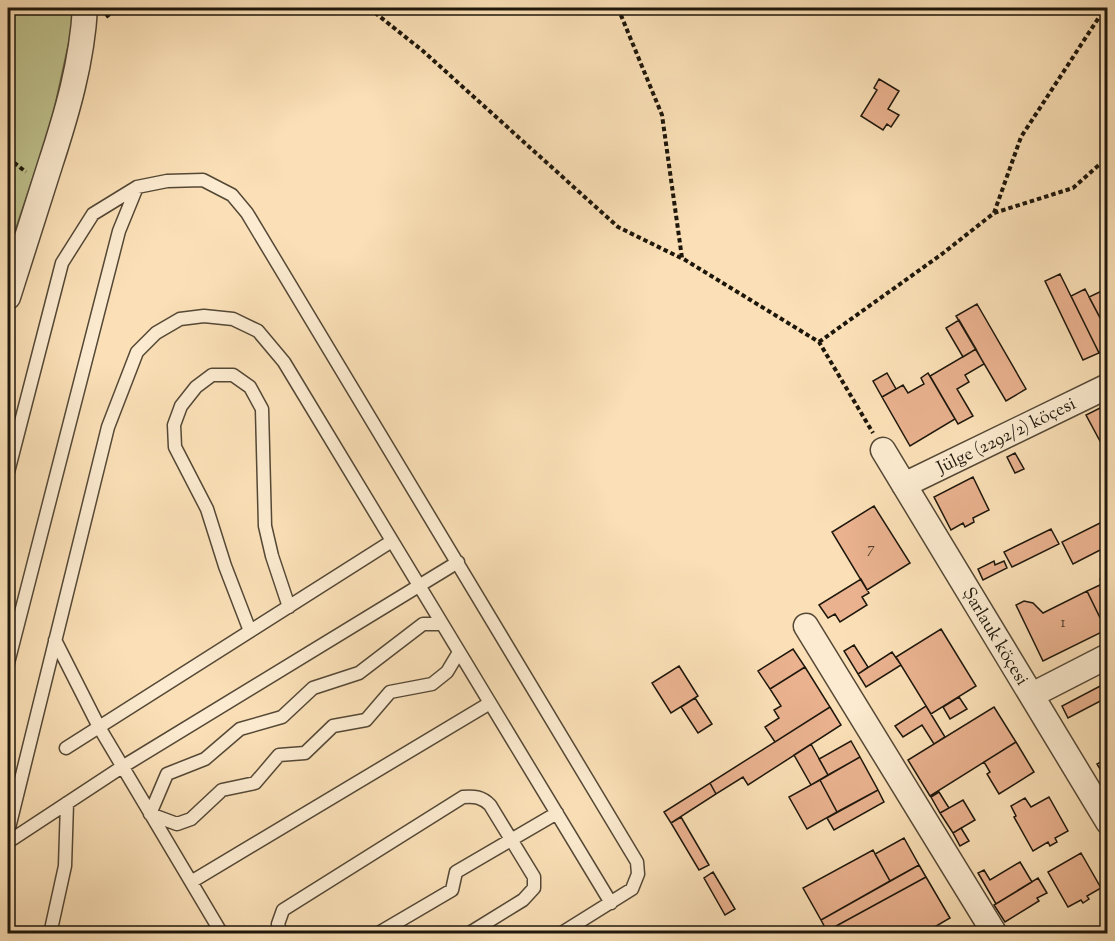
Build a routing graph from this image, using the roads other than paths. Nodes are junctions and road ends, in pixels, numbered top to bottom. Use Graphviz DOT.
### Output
graph roads {
  1 [pos="85,8"];
  2 [pos="137,187"];
  3 [pos="8,297"];
  4 [pos="1107,386"];
  5 [pos="883,450"];
  6 [pos="8,472"];
  7 [pos="904,485"];
  8 [pos="392,541"];
  9 [pos="458,562"];
  10 [pos="419,584"];
  11 [pos="289,607"];
  12 [pos="442,624"];
  13 [pos="806,626"];
  14 [pos="250,631"];
  15 [pos="55,640"];
  16 [pos="459,652"];
  17 [pos="1107,656"];
  18 [pos="8,663"];
  19 [pos="1032,695"];
  20 [pos="490,703"];
  21 [pos="99,727"];
  22 [pos="66,748"];
  23 [pos="122,767"];
  24 [pos="67,803"];
  25 [pos="557,813"];
  26 [pos="150,814"];
  27 [pos="1107,822"];
  28 [pos="8,832"];
  29 [pos="511,840"];
  30 [pos="8,842"];
  31 [pos="191,882"];
  32 [pos="611,903"];
  33 [pos="50,933"];
  34 [pos="222,933"];
  35 [pos="281,933"];
  36 [pos="377,933"];
  37 [pos="468,933"];
  38 [pos="560,933"];
  39 [pos="995,933"];
  1 -- 3 [label="street"];
  2 -- 6 [label="lane"];
  2 -- 9 [label="lane"];
  2 -- 18 [label="lane"];
  4 -- 7 [label="street, Jülge (2292/2) köçesi"];
  5 -- 7 [label="street, Şarlauk köçesi"];
  7 -- 19 [label="street, Şarlauk köçesi"];
  8 -- 10 [label="lane"];
  8 -- 11 [label="lane"];
  8 -- 15 [label="lane"];
  9 -- 10 [label="lane"];
  9 -- 32 [label="lane"];
  10 -- 12 [label="lane"];
  10 -- 23 [label="lane"];
  11 -- 14 [label="lane"];
  11 -- 14 [label="lane"];
  12 -- 16 [label="lane"];
  12 -- 26 [label="lane"];
  13 -- 39 [label="street"];
  14 -- 21 [label="lane"];
  15 -- 21 [label="lane"];
  15 -- 28 [label="lane"];
  16 -- 20 [label="lane"];
  16 -- 26 [label="lane"];
  17 -- 19 [label="street"];
  19 -- 27 [label="street, Şarlauk köçesi"];
  20 -- 25 [label="lane"];
  20 -- 31 [label="lane"];
  21 -- 22 [label="lane"];
  21 -- 23 [label="lane"];
  23 -- 24 [label="lane"];
  23 -- 26 [label="lane"];
  24 -- 30 [label="lane"];
  24 -- 33 [label="lane"];
  25 -- 29 [label="lane"];
  25 -- 32 [label="lane"];
  26 -- 31 [label="lane"];
  29 -- 35 [label="lane"];
  29 -- 36 [label="lane"];
  29 -- 37 [label="lane"];
  31 -- 34 [label="lane"];
  32 -- 38 [label="lane"];
}
